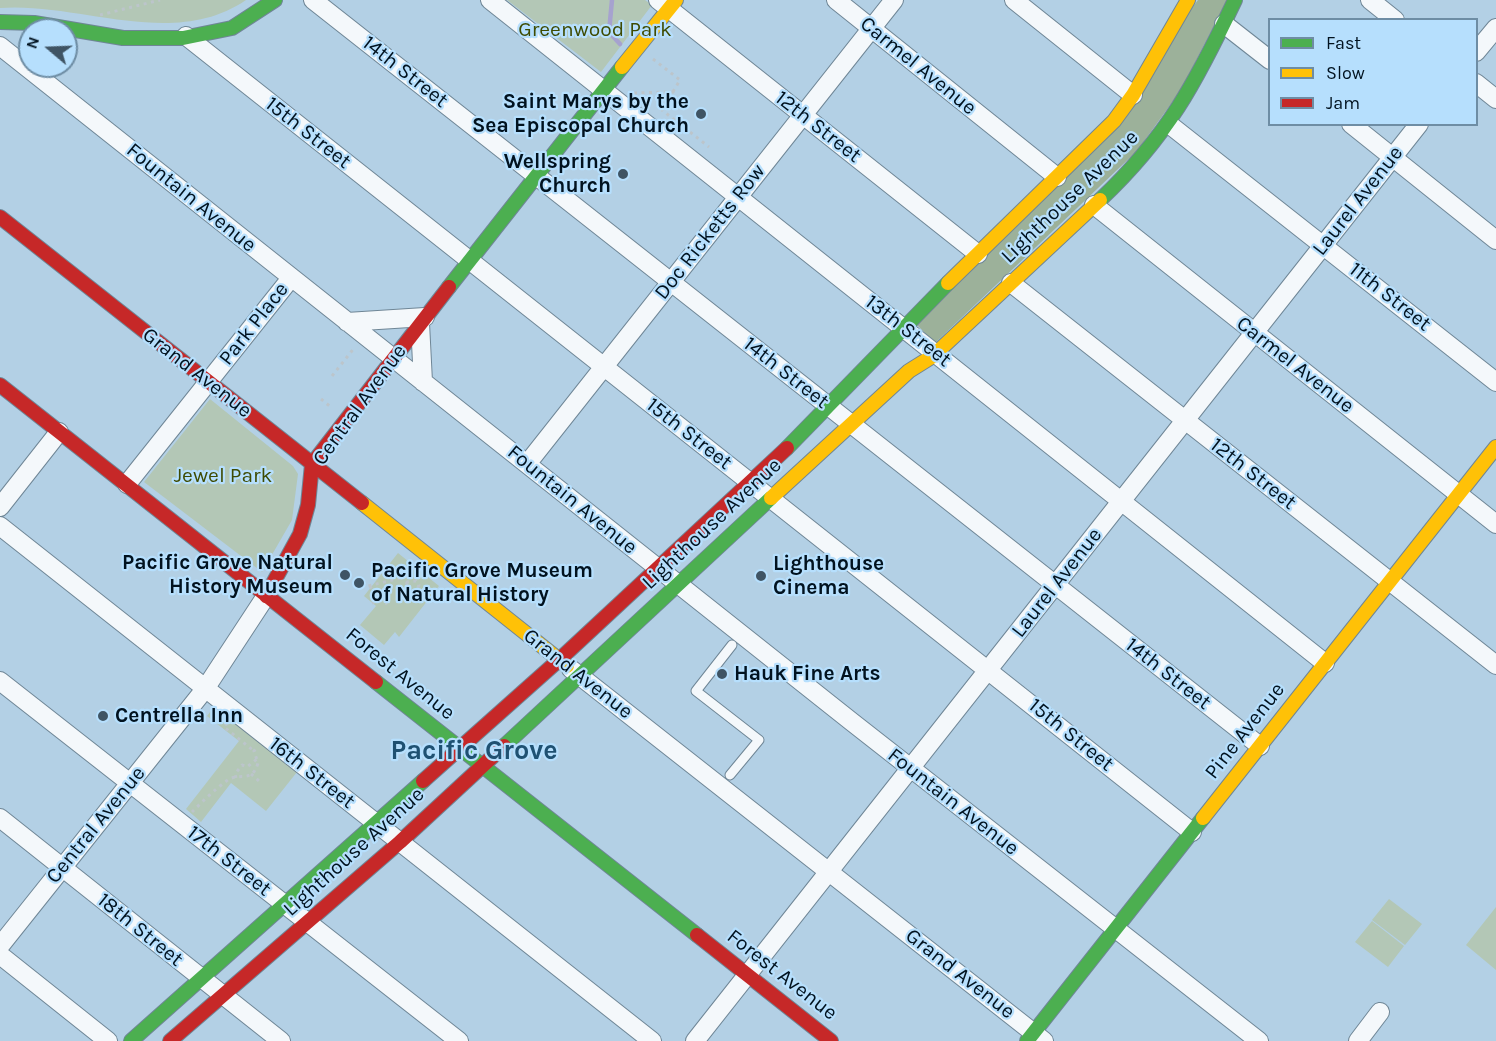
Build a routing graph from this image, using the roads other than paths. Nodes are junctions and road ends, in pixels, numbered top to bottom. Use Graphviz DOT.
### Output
graph roads {
  1 [pos="275,0"];
  2 [pos="313,0"];
  3 [pos="490,0"];
  4 [pos="836,0"];
  5 [pos="894,0"];
  6 [pos="1014,0"];
  7 [pos="1188,0"];
  8 [pos="1235,0"];
  9 [pos="1370,0"];
  10 [pos="668,3"];
  11 [pos="1392,18"];
  12 [pos="0,22"];
  13 [pos="1224,24"];
  14 [pos="1496,28"];
  15 [pos="872,29"];
  16 [pos="186,36"];
  17 [pos="0,46"];
  18 [pos="1478,50"];
  19 [pos="1268,59"];
  20 [pos="1478,85"];
  21 [pos="603,92"];
  22 [pos="1133,95"];
  23 [pos="1496,99"];
  24 [pos="802,114"];
  25 [pos="1170,125"];
  26 [pos="1353,126"];
  27 [pos="1417,126"];
  28 [pos="1393,158"];
  29 [pos="536,175"];
  30 [pos="1057,177"];
  31 [pos="737,197"];
  32 [pos="1094,205"];
  33 [pos="0,217"];
  34 [pos="1496,240"];
  35 [pos="1324,245"];
  36 [pos="978,254"];
  37 [pos="470,260"];
  38 [pos="291,278"];
  39 [pos="671,282"];
  40 [pos="1011,283"];
  41 [pos="423,320"];
  42 [pos="348,322"];
  43 [pos="905,329"];
  44 [pos="1254,333"];
  45 [pos="936,353"];
  46 [pos="393,358"];
  47 [pos="604,367"];
  48 [pos="208,382"];
  49 [pos="423,382"];
  50 [pos="1496,382"];
  51 [pos="0,385"];
  52 [pos="829,407"];
  53 [pos="1186,420"];
  54 [pos="852,425"];
  55 [pos="59,432"];
  56 [pos="1496,447"];
  57 [pos="312,464"];
  58 [pos="527,464"];
  59 [pos="750,482"];
  60 [pos="127,484"];
  61 [pos="1459,494"];
  62 [pos="771,498"];
  63 [pos="1122,501"];
  64 [pos="0,507"];
  65 [pos="1496,524"];
  66 [pos="0,526"];
  67 [pos="658,568"];
  68 [pos="1390,582"];
  69 [pos="679,585"];
  70 [pos="1054,585"];
  71 [pos="266,596"];
  72 [pos="732,645"];
  73 [pos="1325,663"];
  74 [pos="1496,665"];
  75 [pos="569,667"];
  76 [pos="988,669"];
  77 [pos="0,681"];
  78 [pos="205,689"];
  79 [pos="1260,746"];
  80 [pos="460,748"];
  81 [pos="482,766"];
  82 [pos="910,767"];
  83 [pos="730,775"];
  84 [pos="130,784"];
  85 [pos="0,818"];
  86 [pos="376,823"];
  87 [pos="1192,832"];
  88 [pos="400,842"];
  89 [pos="62,867"];
  90 [pos="829,870"];
  91 [pos="285,904"];
  92 [pos="307,922"];
  93 [pos="1115,929"];
  94 [pos="0,946"];
  95 [pos="0,955"];
  96 [pos="747,975"];
  97 [pos="201,978"];
  98 [pos="222,994"];
  99 [pos="1380,1012"];
  100 [pos="1035,1038"];
  101 [pos="108,1041"];
  102 [pos="130,1041"];
  103 [pos="170,1041"];
  104 [pos="281,1041"];
  105 [pos="459,1041"];
  106 [pos="652,1041"];
  107 [pos="695,1041"];
  108 [pos="831,1041"];
  109 [pos="1259,1041"];
  110 [pos="1358,1041"];
  1 -- 16 [label="main road"];
  2 -- 29 [label="street, 14th Street"];
  3 -- 21 [label="street, 13th Street"];
  4 -- 15 [label="street, Carmel Avenue"];
  5 -- 15 [label="street, Doc Ricketts Row"];
  6 -- 22 [label="street"];
  7 -- 22 [label="main road, Lighthouse Avenue"];
  8 -- 13 [label="main road, Lighthouse Avenue"];
  9 -- 11 [label="street"];
  10 -- 21 [label="main road, Central Avenue"];
  10 -- 24 [label="street, 12th Street"];
  12 -- 16 [label="main road"];
  13 -- 19 [label="street"];
  13 -- 25 [label="main road, Lighthouse Avenue"];
  14 -- 18 [label="street"];
  15 -- 24 [label="street, Doc Ricketts Row"];
  15 -- 30 [label="street, Carmel Avenue"];
  16 -- 37 [label="street, 15th Street"];
  17 -- 38 [label="street, Fountain Avenue"];
  20 -- 23 [label="street"];
  21 -- 29 [label="main road, Central Avenue"];
  21 -- 31 [label="street, 13th Street"];
  22 -- 30 [label="main road, Lighthouse Avenue"];
  24 -- 31 [label="street, Doc Ricketts Row"];
  24 -- 36 [label="street, 12th Street"];
  25 -- 32 [label="main road, Lighthouse Avenue"];
  25 -- 35 [label="street, 11th Street"];
  26 -- 28 [label="street"];
  27 -- 28 [label="street, Laurel Avenue"];
  28 -- 34 [label="street"];
  28 -- 35 [label="street, Laurel Avenue"];
  29 -- 37 [label="main road, Central Avenue"];
  29 -- 39 [label="street, 14th Street"];
  30 -- 36 [label="main road, Lighthouse Avenue"];
  31 -- 39 [label="street, Doc Ricketts Row"];
  31 -- 43 [label="street, 13th Street"];
  32 -- 40 [label="main road, Lighthouse Avenue"];
  32 -- 44 [label="street, Carmel Avenue"];
  33 -- 48 [label="main road, Grand Avenue"];
  35 -- 44 [label="street, Laurel Avenue"];
  35 -- 50 [label="street, 11th Street"];
  36 -- 43 [label="main road, Lighthouse Avenue"];
  37 -- 41 [label="main road, Central Avenue"];
  37 -- 47 [label="street, 15th Street"];
  38 -- 42 [label="street, Fountain Avenue"];
  38 -- 48 [label="street, Park Place"];
  39 -- 47 [label="street, Doc Ricketts Row"];
  39 -- 52 [label="street, 14th Street"];
  40 -- 45 [label="main road, Lighthouse Avenue"];
  40 -- 53 [label="street, 12th Street"];
  41 -- 42 [label="street"];
  41 -- 46 [label="main road, Central Avenue"];
  41 -- 49 [label="street"];
  42 -- 46 [label="street, Fountain Avenue"];
  43 -- 45 [label="street, 13th Street"];
  43 -- 52 [label="main road, Lighthouse Avenue"];
  44 -- 53 [label="street, Laurel Avenue"];
  44 -- 61 [label="street, Carmel Avenue"];
  45 -- 54 [label="main road, Lighthouse Avenue"];
  45 -- 63 [label="street, 13th Street"];
  46 -- 49 [label="street, Fountain Avenue"];
  46 -- 57 [label="main road, Central Avenue"];
  47 -- 58 [label="street, Doc Ricketts Row"];
  47 -- 59 [label="street, 15th Street"];
  48 -- 57 [label="main road, Grand Avenue"];
  48 -- 60 [label="street, Park Place"];
  49 -- 58 [label="street, Fountain Avenue"];
  51 -- 55 [label="main road, Forest Avenue"];
  52 -- 54 [label="street, 14th Street"];
  52 -- 59 [label="main road, Lighthouse Avenue"];
  53 -- 63 [label="street, Laurel Avenue"];
  53 -- 68 [label="street, 12th Street"];
  54 -- 62 [label="main road, Lighthouse Avenue"];
  54 -- 70 [label="street, 14th Street"];
  55 -- 60 [label="main road, Forest Avenue"];
  55 -- 64 [label="street"];
  56 -- 61 [label="main road, Pine Avenue"];
  57 -- 71 [label="main road, Central Avenue"];
  57 -- 75 [label="main road, Grand Avenue"];
  58 -- 67 [label="street, Fountain Avenue"];
  59 -- 62 [label="street, 15th Street"];
  59 -- 67 [label="main road, Lighthouse Avenue"];
  60 -- 71 [label="main road, Forest Avenue"];
  61 -- 65 [label="street, Carmel Avenue"];
  61 -- 68 [label="main road, Pine Avenue"];
  62 -- 69 [label="main road, Lighthouse Avenue"];
  62 -- 76 [label="street, 15th Street"];
  63 -- 70 [label="street, Laurel Avenue"];
  63 -- 73 [label="street, 13th Street"];
  66 -- 78 [label="street, 16th Street"];
  67 -- 69 [label="street, Fountain Avenue"];
  67 -- 75 [label="main road, Lighthouse Avenue"];
  68 -- 73 [label="main road, Pine Avenue"];
  68 -- 74 [label="street, 12th Street"];
  69 -- 75 [label="main road, Lighthouse Avenue"];
  69 -- 82 [label="street, Fountain Avenue"];
  70 -- 76 [label="street, Laurel Avenue"];
  70 -- 79 [label="street, 14th Street"];
  71 -- 78 [label="street, Central Avenue"];
  71 -- 80 [label="main road, Forest Avenue"];
  72 -- 83 [label="lane"];
  73 -- 79 [label="main road, Pine Avenue"];
  75 -- 80 [label="main road, Lighthouse Avenue"];
  75 -- 81 [label="main road, Lighthouse Avenue"];
  75 -- 90 [label="street, Grand Avenue"];
  76 -- 82 [label="street, Laurel Avenue"];
  76 -- 87 [label="street, 15th Street"];
  77 -- 84 [label="street, 17th Street"];
  78 -- 84 [label="street, Central Avenue"];
  78 -- 86 [label="street, 16th Street"];
  79 -- 87 [label="main road, Pine Avenue"];
  80 -- 81 [label="main road, Forest Avenue"];
  80 -- 86 [label="main road, Lighthouse Avenue"];
  81 -- 88 [label="main road, Lighthouse Avenue"];
  81 -- 96 [label="main road, Forest Avenue"];
  82 -- 90 [label="street, Laurel Avenue"];
  82 -- 93 [label="street, Fountain Avenue"];
  84 -- 89 [label="street, Central Avenue"];
  84 -- 91 [label="street, 17th Street"];
  85 -- 89 [label="street, 18th Street"];
  86 -- 88 [label="street, 16th Street"];
  86 -- 91 [label="main road, Lighthouse Avenue"];
  87 -- 93 [label="main road, Pine Avenue"];
  88 -- 92 [label="main road, Lighthouse Avenue"];
  88 -- 106 [label="street, 16th Street"];
  89 -- 94 [label="street, Central Avenue"];
  89 -- 97 [label="street, 18th Street"];
  90 -- 96 [label="street, Laurel Avenue"];
  90 -- 100 [label="street, Grand Avenue"];
  91 -- 92 [label="street, 17th Street"];
  91 -- 97 [label="main road, Lighthouse Avenue"];
  92 -- 98 [label="main road, Lighthouse Avenue"];
  92 -- 105 [label="street, 17th Street"];
  93 -- 100 [label="main road, Pine Avenue"];
  93 -- 109 [label="street, Fountain Avenue"];
  95 -- 101 [label="street"];
  96 -- 107 [label="street, Laurel Avenue"];
  96 -- 108 [label="main road, Forest Avenue"];
  97 -- 98 [label="street, 18th Street"];
  97 -- 102 [label="main road, Lighthouse Avenue"];
  98 -- 103 [label="main road, Lighthouse Avenue"];
  98 -- 104 [label="street, 18th Street"];
  99 -- 110 [label="street"];
}
